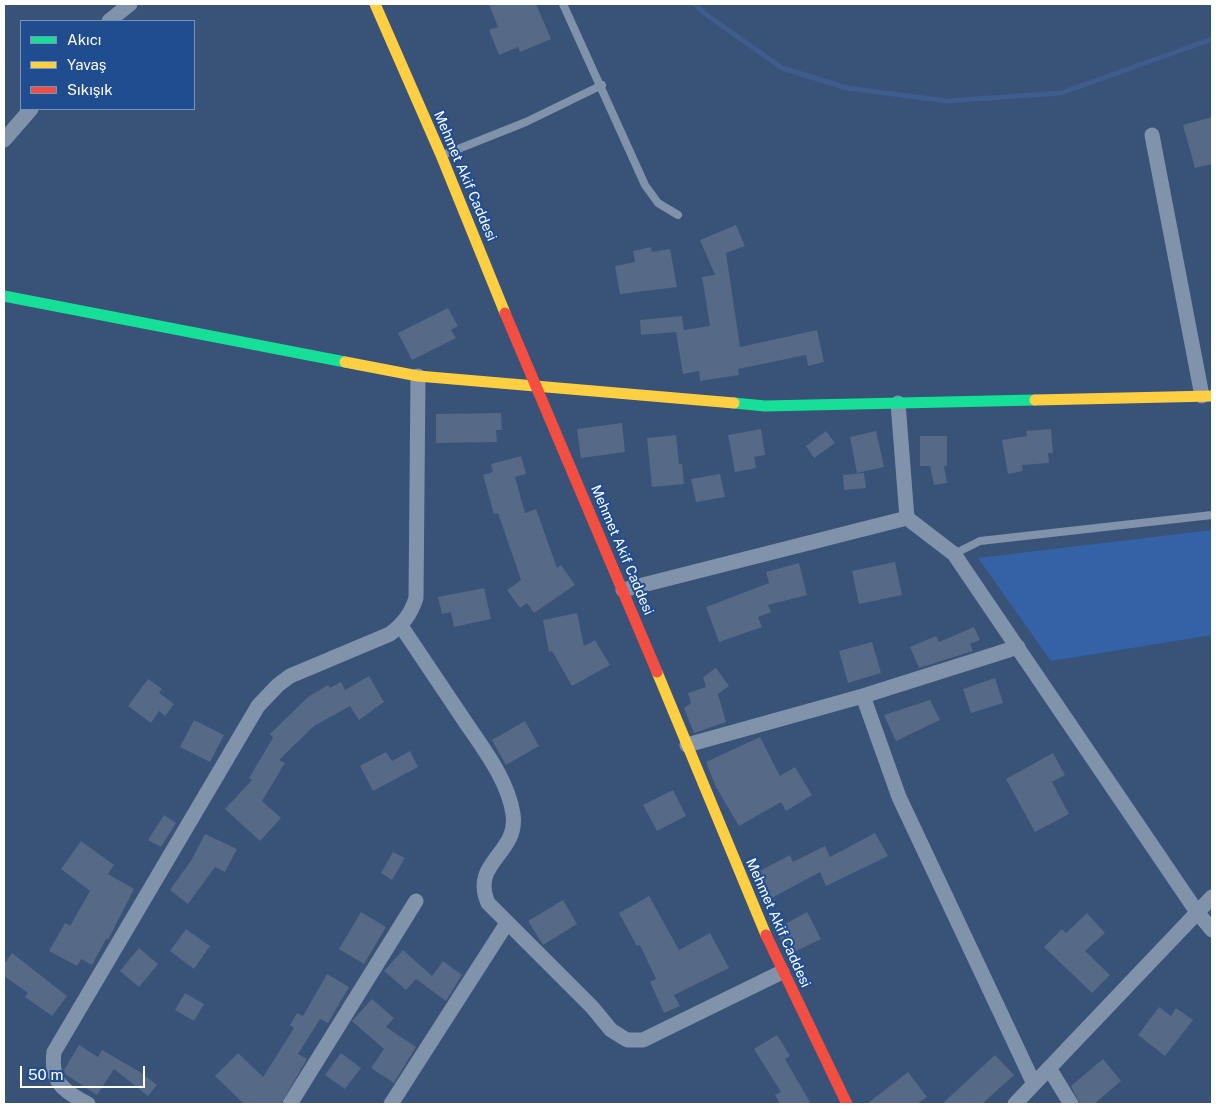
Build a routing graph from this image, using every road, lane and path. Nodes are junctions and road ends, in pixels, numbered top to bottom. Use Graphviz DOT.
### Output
graph roads {
  1 [pos="130,4"];
  2 [pos="375,4"];
  3 [pos="563,4"];
  4 [pos="110,20"];
  5 [pos="602,85"];
  6 [pos="29,110"];
  7 [pos="1152,135"];
  8 [pos="4,140"];
  9 [pos="441,155"];
  10 [pos="678,216"];
  11 [pos="4,296"];
  12 [pos="418,376"];
  13 [pos="535,385"];
  14 [pos="1207,396"];
  15 [pos="898,403"];
  16 [pos="1212,515"];
  17 [pos="907,518"];
  18 [pos="954,554"];
  19 [pos="623,590"];
  20 [pos="401,626"];
  21 [pos="1018,647"];
  22 [pos="863,696"];
  23 [pos="687,745"];
  24 [pos="1212,897"];
  25 [pos="416,901"];
  26 [pos="1197,912"];
  27 [pos="507,923"];
  28 [pos="1212,930"];
  29 [pos="782,972"];
  30 [pos="1048,1068"];
  31 [pos="1034,1084"];
  32 [pos="88,1104"];
  33 [pos="290,1104"];
  34 [pos="391,1104"];
  35 [pos="847,1104"];
  36 [pos="1015,1104"];
  37 [pos="1071,1104"];
  1 -- 4 [label="street"];
  2 -- 9 [label="street, Mehmet Akif Caddesi"];
  3 -- 5 [label="lane"];
  5 -- 9 [label="lane"];
  5 -- 10 [label="lane"];
  6 -- 8 [label="street"];
  7 -- 14 [label="street"];
  9 -- 13 [label="street, Mehmet Akif Caddesi"];
  11 -- 12 [label="street"];
  12 -- 13 [label="street"];
  12 -- 20 [label="street"];
  13 -- 15 [label="street"];
  13 -- 19 [label="street, Mehmet Akif Caddesi"];
  14 -- 15 [label="street"];
  15 -- 17 [label="street"];
  16 -- 18 [label="lane"];
  17 -- 18 [label="street"];
  17 -- 19 [label="street"];
  18 -- 21 [label="street"];
  19 -- 23 [label="street, Mehmet Akif Caddesi"];
  20 -- 27 [label="street"];
  20 -- 32 [label="street"];
  21 -- 22 [label="street"];
  21 -- 26 [label="street"];
  22 -- 23 [label="street"];
  22 -- 31 [label="street"];
  23 -- 29 [label="street, Mehmet Akif Caddesi"];
  24 -- 26 [label="street"];
  25 -- 33 [label="street"];
  26 -- 28 [label="street"];
  26 -- 30 [label="street"];
  27 -- 29 [label="street"];
  27 -- 34 [label="street"];
  29 -- 35 [label="street, Mehmet Akif Caddesi"];
  30 -- 31 [label="street"];
  30 -- 37 [label="street"];
  31 -- 36 [label="street"];
}
